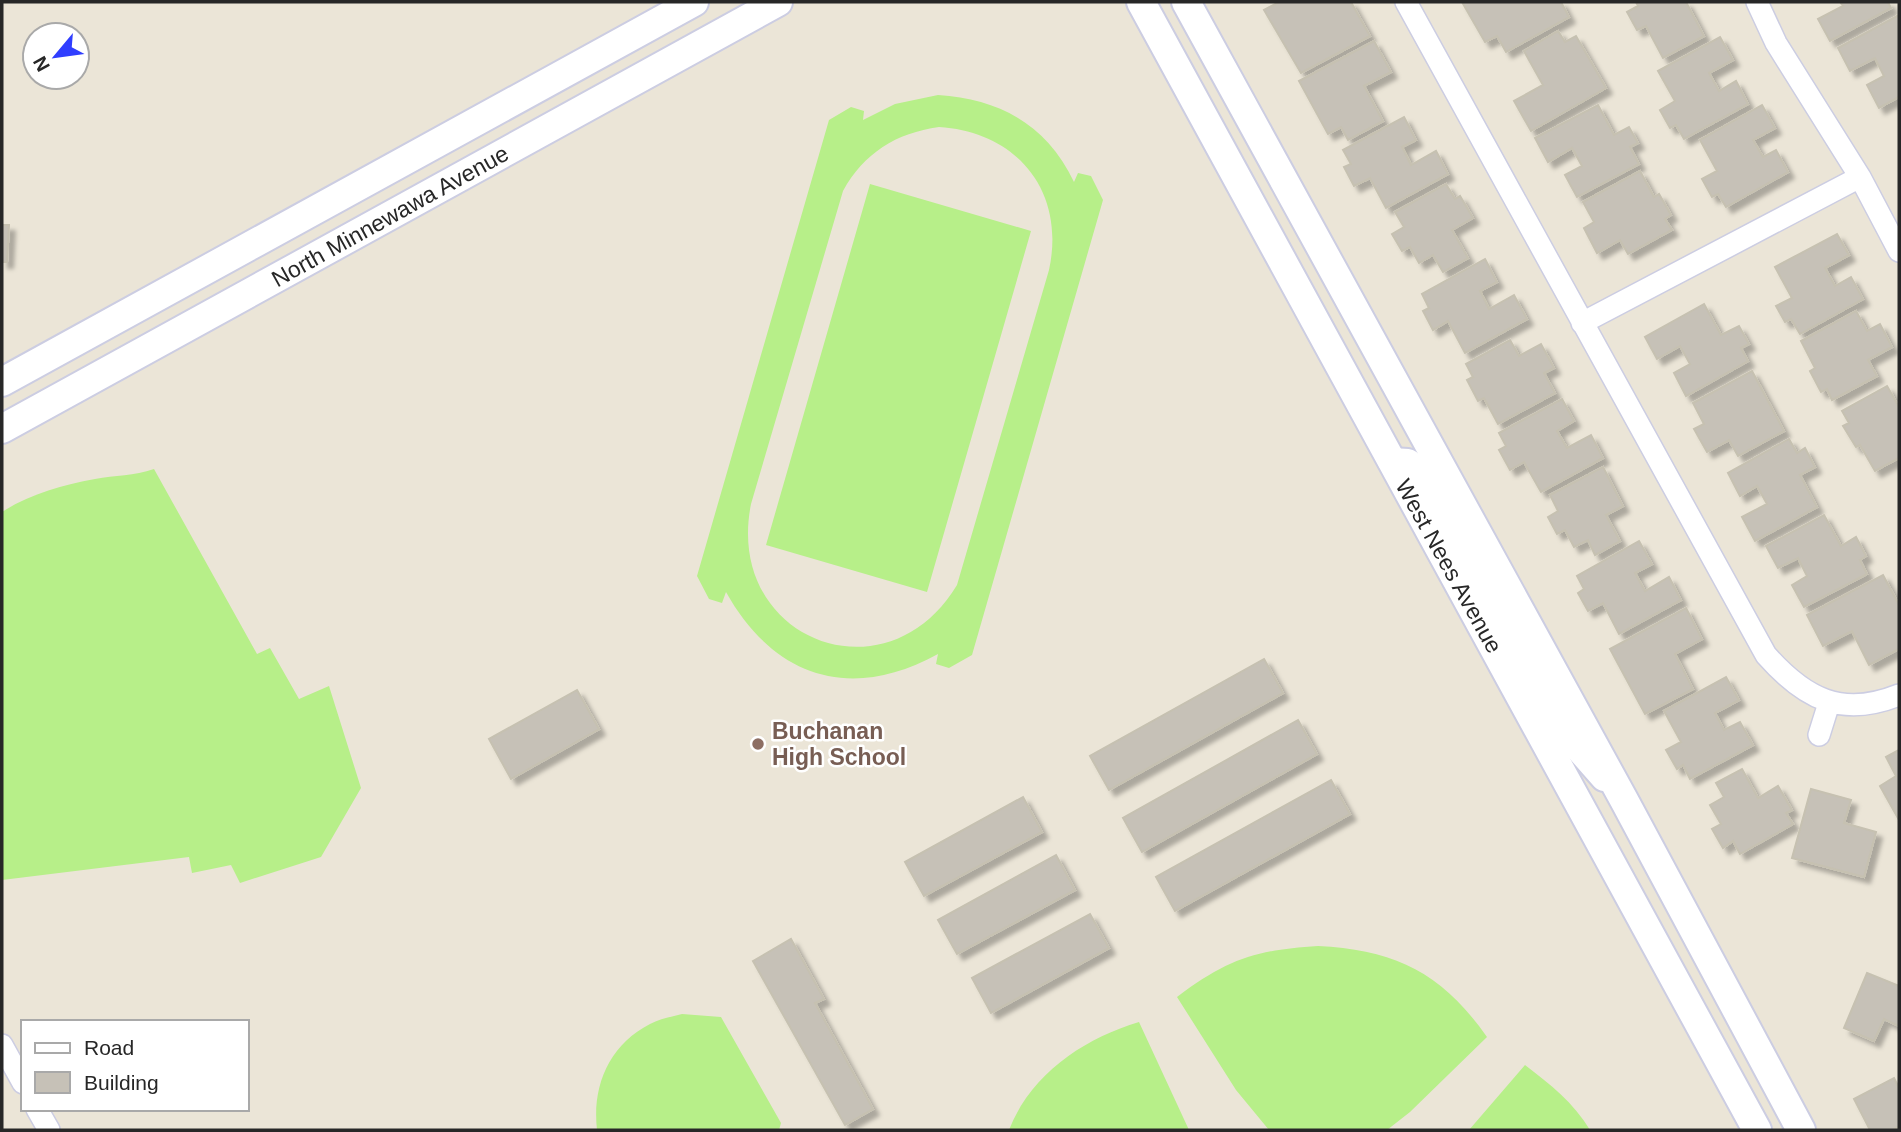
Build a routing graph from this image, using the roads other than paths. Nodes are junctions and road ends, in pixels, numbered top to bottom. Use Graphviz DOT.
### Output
graph roads {
  1 [pos="694,2"];
  2 [pos="778,2"];
  3 [pos="1141,2"];
  4 [pos="1186,2"];
  5 [pos="1406,2"];
  6 [pos="1756,2"];
  7 [pos="488,115"];
  8 [pos="508,151"];
  9 [pos="1860,177"];
  10 [pos="1899,251"];
  11 [pos="1582,323"];
  12 [pos="2,383"];
  13 [pos="2,429"];
  14 [pos="1391,461"];
  15 [pos="1899,695"];
  16 [pos="1829,703"];
  17 [pos="1819,735"];
  18 [pos="1624,800"];
  19 [pos="2,1045"];
  20 [pos="21,1079"];
  21 [pos="38,1111"];
  22 [pos="49,1130"];
  23 [pos="1757,1130"];
  24 [pos="1801,1130"];
  1 -- 7 [label="main road, North Minnewawa Avenue"];
  2 -- 8 [label="main road, North Minnewawa Avenue"];
  3 -- 14 [label="main road, West Nees Avenue"];
  4 -- 18 [label="main road, West Nees Avenue"];
  5 -- 11 [label="street"];
  6 -- 9 [label="street"];
  7 -- 8 [label="main road"];
  7 -- 12 [label="main road, North Minnewawa Avenue"];
  8 -- 13 [label="main road, North Minnewawa Avenue"];
  9 -- 10 [label="street"];
  9 -- 11 [label="street"];
  11 -- 16 [label="street"];
  14 -- 18 [label="street"];
  14 -- 23 [label="main road, West Nees Avenue"];
  15 -- 16 [label="street"];
  16 -- 17 [label="street"];
  18 -- 24 [label="main road, West Nees Avenue"];
  19 -- 20 [label="street"];
  21 -- 22 [label="street"];
}
